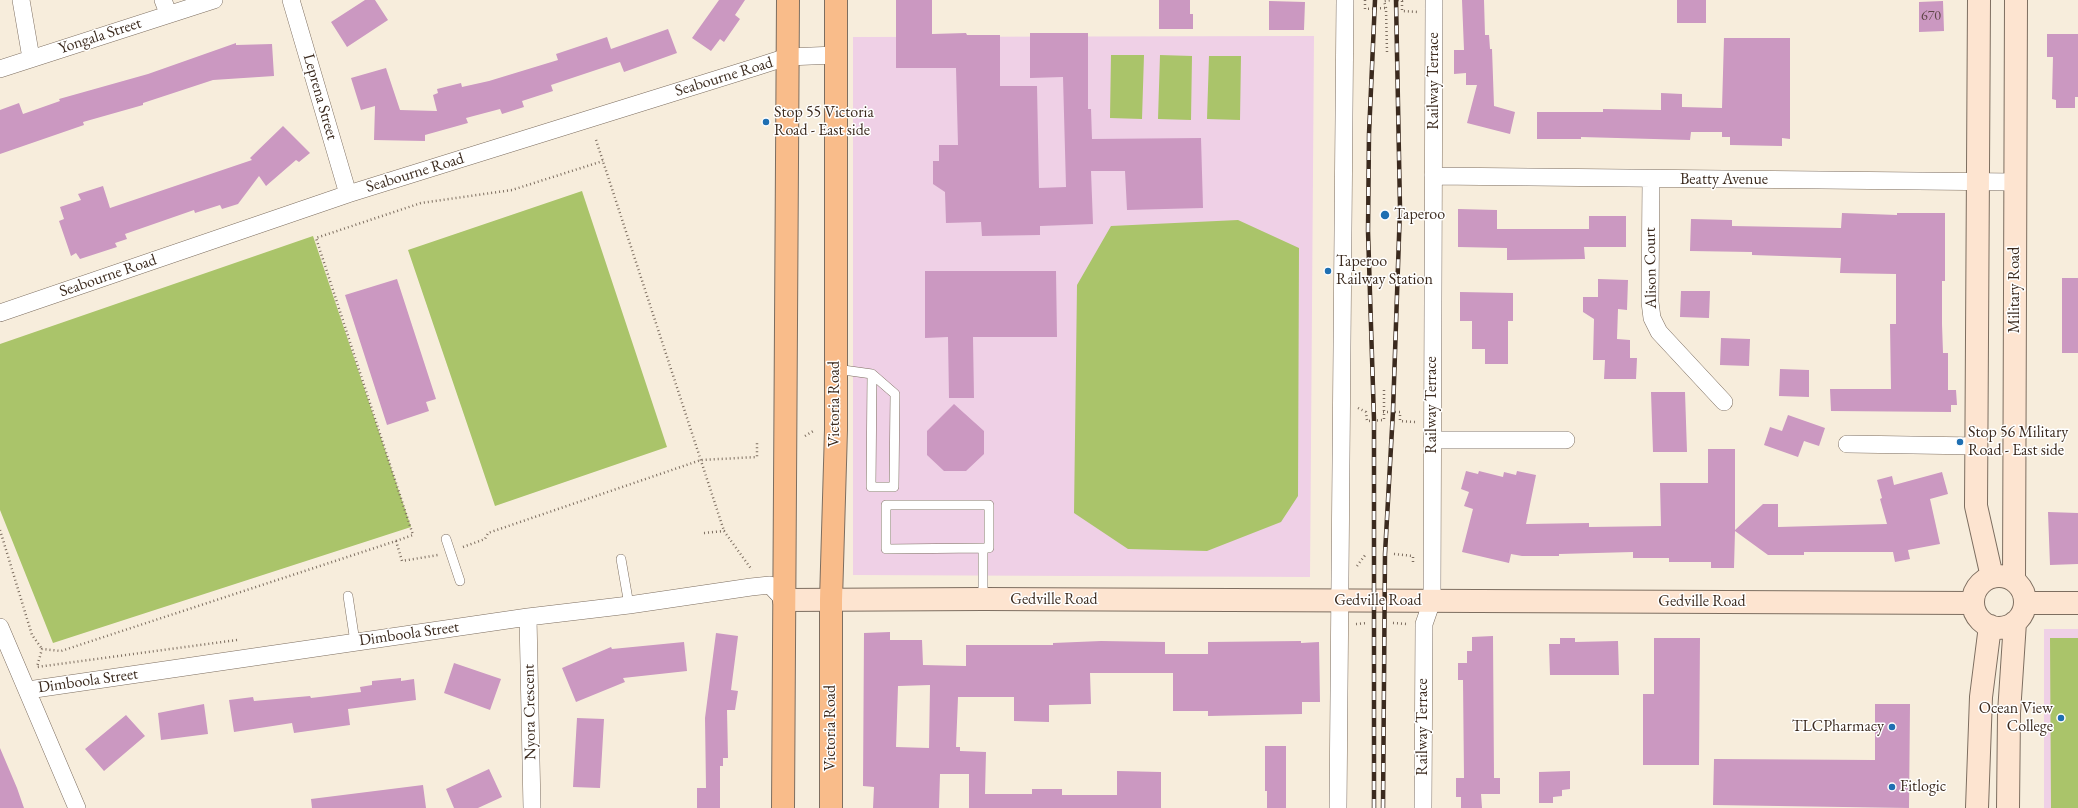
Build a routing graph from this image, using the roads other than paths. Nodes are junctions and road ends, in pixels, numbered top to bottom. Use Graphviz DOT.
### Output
graph roads {
  1 [pos="21,0"];
  2 [pos="214,0"];
  3 [pos="291,0"];
  4 [pos="788,0"];
  5 [pos="836,0"];
  6 [pos="1345,0"];
  7 [pos="1979,0"];
  8 [pos="2016,0"];
  9 [pos="1434,6"];
  10 [pos="166,7"];
  11 [pos="836,55"];
  12 [pos="787,57"];
  13 [pos="31,58"];
  14 [pos="0,69"];
  15 [pos="1433,176"];
  16 [pos="1651,179"];
  17 [pos="1978,182"];
  18 [pos="2016,182"];
  19 [pos="348,194"];
  20 [pos="0,313"];
  21 [pos="836,369"];
  22 [pos="872,374"];
  23 [pos="1724,402"];
  24 [pos="1432,440"];
  25 [pos="1566,440"];
  26 [pos="1848,444"];
  27 [pos="1976,446"];
  28 [pos="446,538"];
  29 [pos="983,548"];
  30 [pos="621,558"];
  31 [pos="1992,577"];
  32 [pos="2014,580"];
  33 [pos="460,581"];
  34 [pos="348,596"];
  35 [pos="983,599"];
  36 [pos="784,600"];
  37 [pos="831,600"];
  38 [pos="1340,601"];
  39 [pos="1432,601"];
  40 [pos="1973,603"];
  41 [pos="2025,603"];
  42 [pos="2078,603"];
  43 [pos="629,606"];
  44 [pos="528,617"];
  45 [pos="2015,622"];
  46 [pos="1990,626"];
  47 [pos="0,627"];
  48 [pos="356,642"];
  49 [pos="28,690"];
  50 [pos="77,808"];
  51 [pos="532,808"];
  52 [pos="783,808"];
  53 [pos="831,808"];
  54 [pos="1338,808"];
  55 [pos="1423,808"];
  56 [pos="1977,808"];
  57 [pos="2008,808"];
  1 -- 13 [label="street"];
  2 -- 10 [label="street, Yongala Street"];
  3 -- 19 [label="street, Leprena Street"];
  4 -- 12 [label="highway"];
  5 -- 11 [label="highway, Victoria Road"];
  6 -- 38 [label="street"];
  7 -- 17 [label="street"];
  8 -- 18 [label="street, Military Road"];
  9 -- 15 [label="street, Railway Terrace"];
  10 -- 13 [label="street, Yongala Street"];
  11 -- 12 [label="street, Seabourne Road"];
  11 -- 21 [label="highway, Victoria Road"];
  12 -- 19 [label="street, Seabourne Road"];
  12 -- 36 [label="highway"];
  13 -- 14 [label="street, Yongala Street"];
  15 -- 16 [label="street, Beatty Avenue"];
  15 -- 24 [label="street, Railway Terrace"];
  16 -- 17 [label="street, Beatty Avenue"];
  16 -- 23 [label="street, Alison Court"];
  17 -- 18 [label="street, Beatty Avenue"];
  17 -- 27 [label="street"];
  18 -- 32 [label="street, Military Road"];
  19 -- 20 [label="street, Seabourne Road"];
  21 -- 22 [label="lane"];
  21 -- 37 [label="highway, Victoria Road"];
  22 -- 22 [label="lane"];
  24 -- 25 [label="street"];
  24 -- 39 [label="street, Railway Terrace"];
  26 -- 27 [label="street"];
  27 -- 31 [label="street"];
  28 -- 33 [label="lane"];
  29 -- 29 [label="lane"];
  29 -- 35 [label="lane"];
  30 -- 43 [label="lane"];
  31 -- 32 [label="street"];
  31 -- 40 [label="street"];
  32 -- 41 [label="street"];
  34 -- 48 [label="lane"];
  35 -- 37 [label="street, Gedville Road"];
  35 -- 38 [label="street, Gedville Road"];
  36 -- 37 [label="street, Gedville Road"];
  36 -- 43 [label="street, Dimboola Street"];
  36 -- 52 [label="highway"];
  37 -- 53 [label="highway, Victoria Road"];
  38 -- 39 [label="street, Gedville Road"];
  38 -- 54 [label="street"];
  39 -- 40 [label="street, Gedville Road"];
  39 -- 55 [label="street, Railway Terrace"];
  40 -- 46 [label="street"];
  41 -- 42 [label="street"];
  41 -- 45 [label="street"];
  43 -- 44 [label="street, Dimboola Street"];
  44 -- 48 [label="street, Dimboola Street"];
  44 -- 51 [label="street, Nyora Crescent"];
  45 -- 46 [label="street"];
  45 -- 57 [label="street"];
  46 -- 56 [label="street"];
  47 -- 49 [label="street"];
  48 -- 49 [label="street, Dimboola Street"];
  49 -- 50 [label="street"];
}
